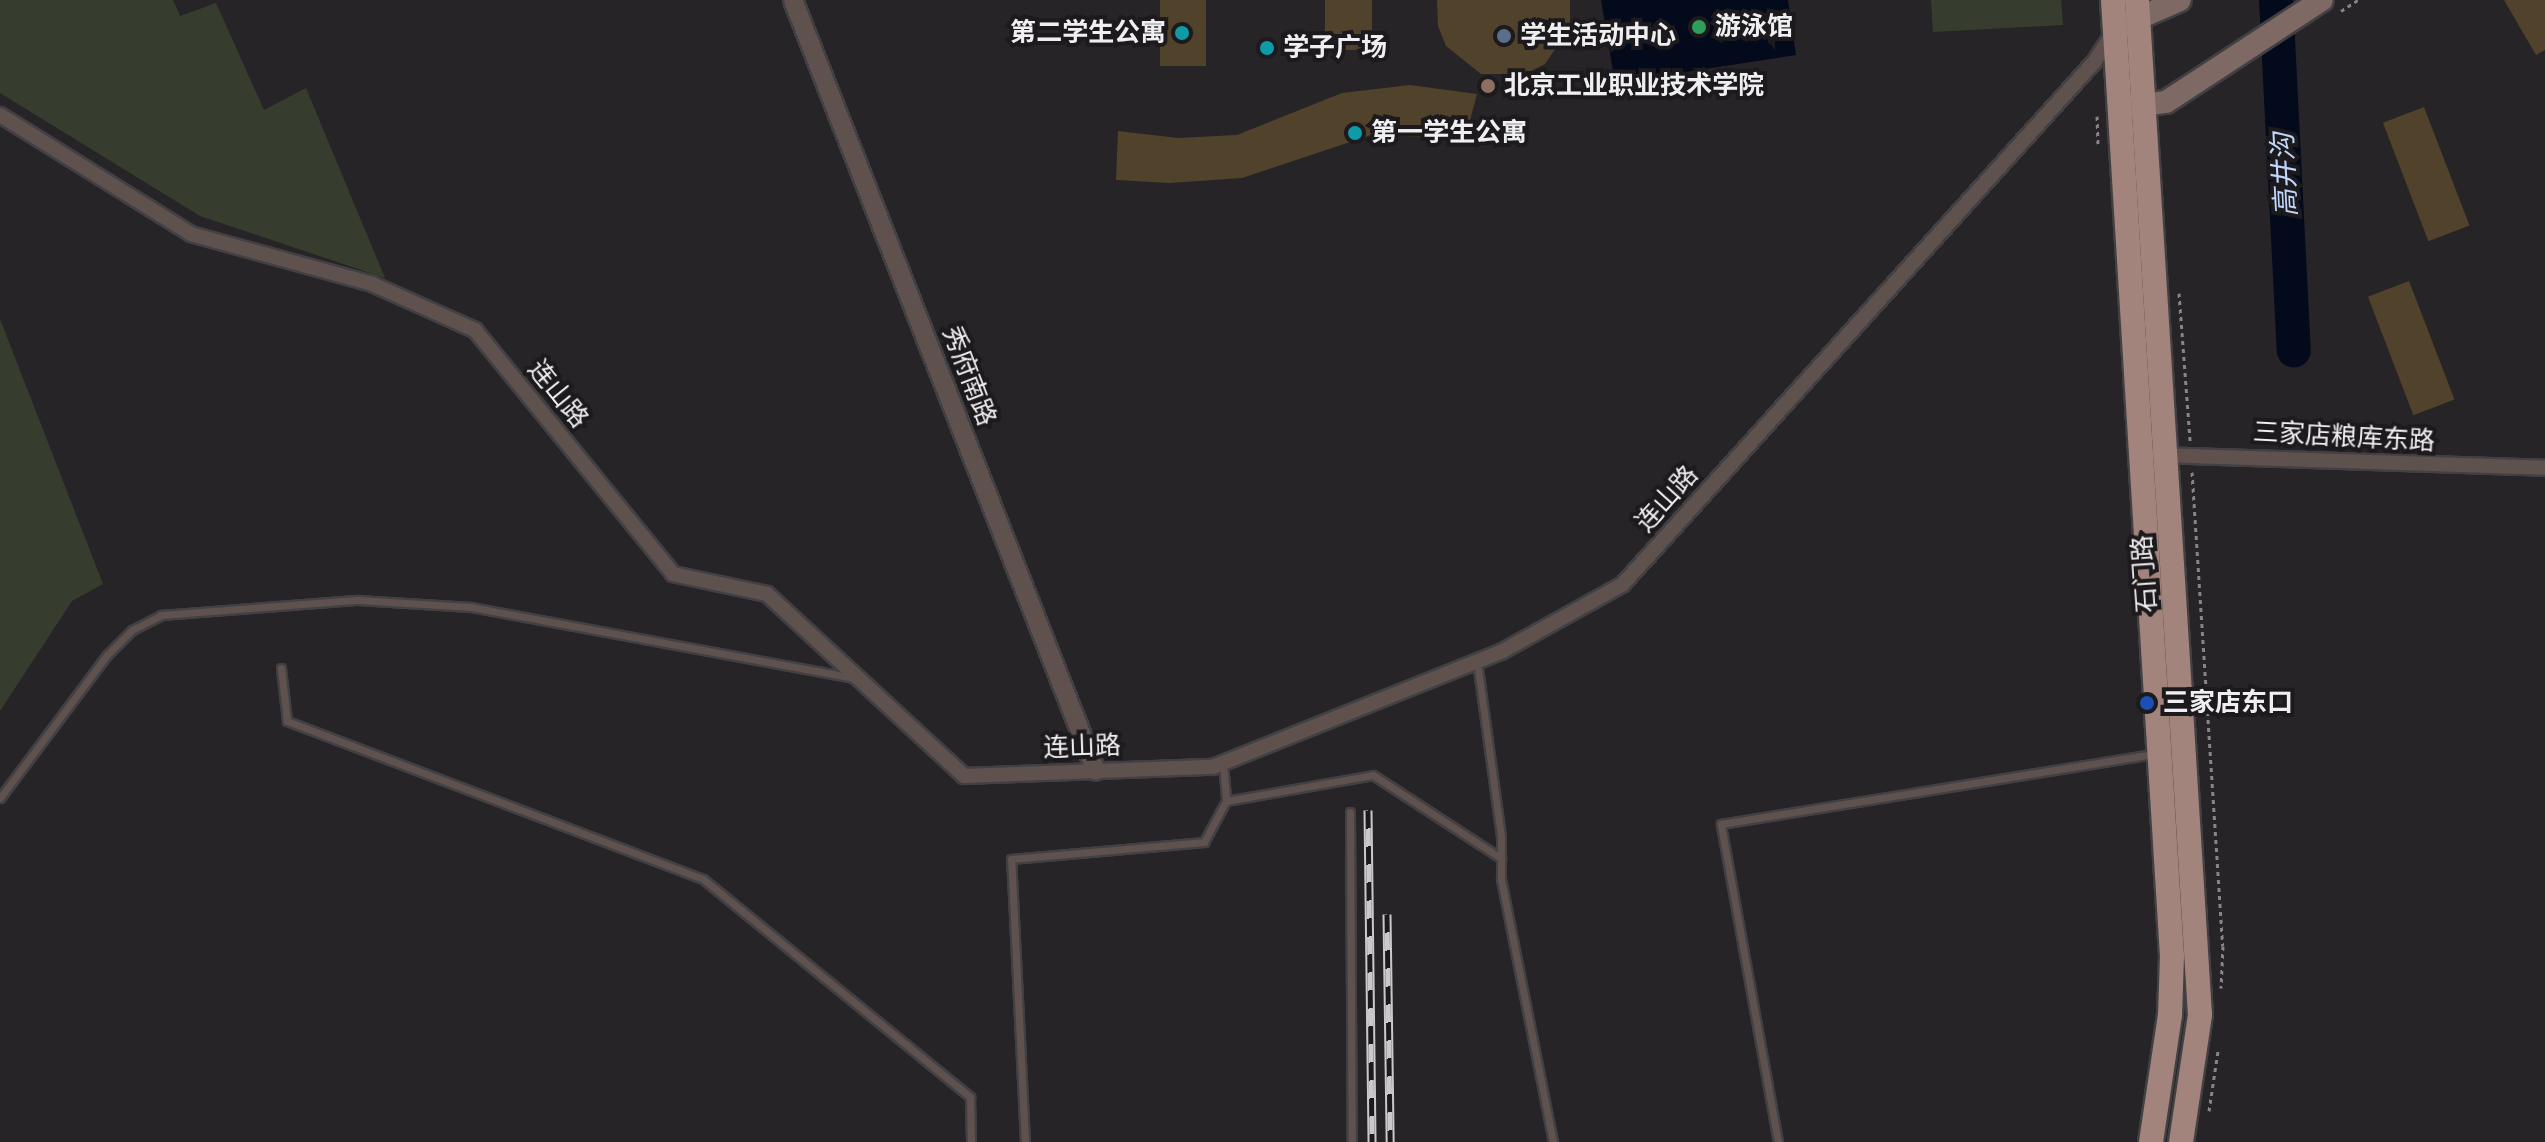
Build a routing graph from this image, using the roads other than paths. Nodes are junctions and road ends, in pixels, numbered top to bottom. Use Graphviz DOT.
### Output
graph roads {
  1 [pos="793,0"];
  2 [pos="2113,0"];
  3 [pos="2180,0"];
  4 [pos="2316,4"];
  5 [pos="2138,9"];
  6 [pos="2117,28"];
  7 [pos="2131,107"];
  8 [pos="0,115"];
  9 [pos="2140,455"];
  10 [pos="2165,455"];
  11 [pos="2545,468"];
  12 [pos="1477,661"];
  13 [pos="281,668"];
  14 [pos="855,678"];
  15 [pos="2174,752"];
  16 [pos="1223,763"];
  17 [pos="1096,771"];
  18 [pos="0,798"];
  19 [pos="1226,801"];
  20 [pos="1350,812"];
  21 [pos="1501,858"];
  22 [pos="971,1142"];
  23 [pos="1025,1142"];
  24 [pos="1352,1142"];
  25 [pos="1553,1142"];
  26 [pos="1778,1142"];
  27 [pos="2151,1142"];
  28 [pos="2181,1142"];
  1 -- 17 [label="street, 秀府南路"];
  2 -- 6 [label="highway, 石门路"];
  3 -- 5 [label="main road"];
  4 -- 7 [label="main road"];
  5 -- 6 [label="main road"];
  5 -- 7 [label="highway, 石门路"];
  6 -- 7 [label="highway, 石门路"];
  6 -- 12 [label="street, 连山路"];
  7 -- 9 [label="highway, 石门路"];
  7 -- 10 [label="highway, 石门路"];
  8 -- 14 [label="street, 连山路"];
  9 -- 10 [label="street, 三家店粮库东路"];
  9 -- 15 [label="highway, 石门路"];
  10 -- 11 [label="street, 三家店粮库东路"];
  10 -- 15 [label="highway, 石门路"];
  12 -- 16 [label="street, 连山路"];
  12 -- 21 [label="lane"];
  13 -- 22 [label="lane"];
  14 -- 17 [label="street, 连山路"];
  14 -- 18 [label="lane"];
  15 -- 26 [label="lane"];
  15 -- 27 [label="highway, 石门路"];
  15 -- 28 [label="highway, 石门路"];
  16 -- 17 [label="street, 连山路"];
  16 -- 19 [label="lane"];
  19 -- 21 [label="lane"];
  19 -- 23 [label="lane"];
  20 -- 24 [label="lane"];
  21 -- 25 [label="lane"];
}
